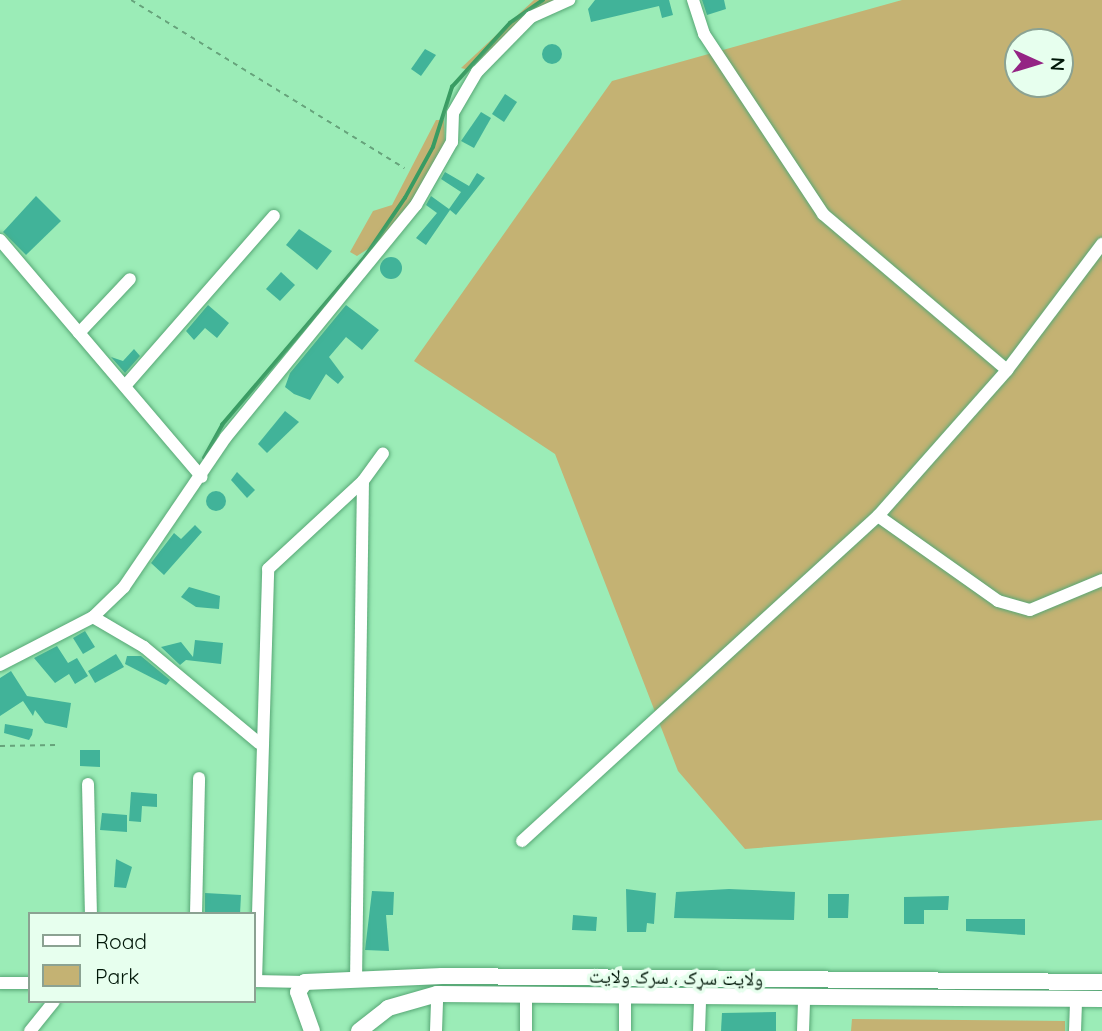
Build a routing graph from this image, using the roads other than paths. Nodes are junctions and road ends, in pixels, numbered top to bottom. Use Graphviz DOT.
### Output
graph roads {
  1 [pos="569,0"];
  2 [pos="693,0"];
  3 [pos="274,216"];
  4 [pos="0,240"];
  5 [pos="1102,244"];
  6 [pos="130,279"];
  7 [pos="79,333"];
  8 [pos="1006,370"];
  9 [pos="125,386"];
  10 [pos="383,453"];
  11 [pos="202,477"];
  12 [pos="363,481"];
  13 [pos="878,516"];
  14 [pos="1102,580"];
  15 [pos="93,617"];
  16 [pos="0,664"];
  17 [pos="259,743"];
  18 [pos="199,778"];
  19 [pos="88,784"];
  20 [pos="522,841"];
  21 [pos="90,912"];
  22 [pos="196,912"];
  23 [pos="256,912"];
  24 [pos="256,981"];
  25 [pos="356,981"];
  26 [pos="306,982"];
  27 [pos="1102,982"];
  28 [pos="28,983"];
  29 [pos="0,984"];
  30 [pos="437,994"];
  31 [pos="526,995"];
  32 [pos="804,996"];
  33 [pos="625,997"];
  34 [pos="700,998"];
  35 [pos="1076,999"];
  36 [pos="1102,999"];
  37 [pos="52,1003"];
  38 [pos="30,1031"];
  39 [pos="312,1031"];
  40 [pos="359,1031"];
  41 [pos="436,1031"];
  42 [pos="526,1031"];
  43 [pos="625,1031"];
  44 [pos="699,1031"];
  45 [pos="803,1031"];
  46 [pos="1075,1031"];
  1 -- 11 [label="street"];
  2 -- 8 [label="street"];
  3 -- 9 [label="street"];
  4 -- 7 [label="street"];
  5 -- 8 [label="street"];
  6 -- 7 [label="street"];
  7 -- 9 [label="street"];
  8 -- 13 [label="street"];
  9 -- 11 [label="street"];
  10 -- 12 [label="street"];
  11 -- 15 [label="street"];
  12 -- 17 [label="street"];
  12 -- 25 [label="street"];
  13 -- 14 [label="street"];
  13 -- 20 [label="street"];
  15 -- 16 [label="street"];
  15 -- 17 [label="street"];
  17 -- 23 [label="street"];
  18 -- 22 [label="street"];
  19 -- 21 [label="street"];
  24 -- 26 [label="street"];
  25 -- 26 [label="main road, ولایت سړک ، سرک ولایت"];
  25 -- 27 [label="main road, ولایت سړک ، سرک ولایت"];
  26 -- 39 [label="main road"];
  28 -- 29 [label="street"];
  30 -- 31 [label="main road, ولایت سړک ، سرک ولایت"];
  30 -- 40 [label="main road, ولایت سړک ، سرک ولایت"];
  30 -- 41 [label="street"];
  31 -- 33 [label="main road, ولایت سړک ، سرک ولایت"];
  31 -- 42 [label="street"];
  32 -- 34 [label="main road, ولایت سړک ، سرک ولایت"];
  32 -- 35 [label="main road, ولایت سړک ، سرک ولایت"];
  32 -- 45 [label="street"];
  33 -- 34 [label="main road, ولایت سړک ، سرک ولایت"];
  33 -- 43 [label="street"];
  34 -- 44 [label="street"];
  35 -- 36 [label="main road, ولایت سړک ، سرک ولایت"];
  35 -- 46 [label="street"];
  37 -- 38 [label="street"];
}
